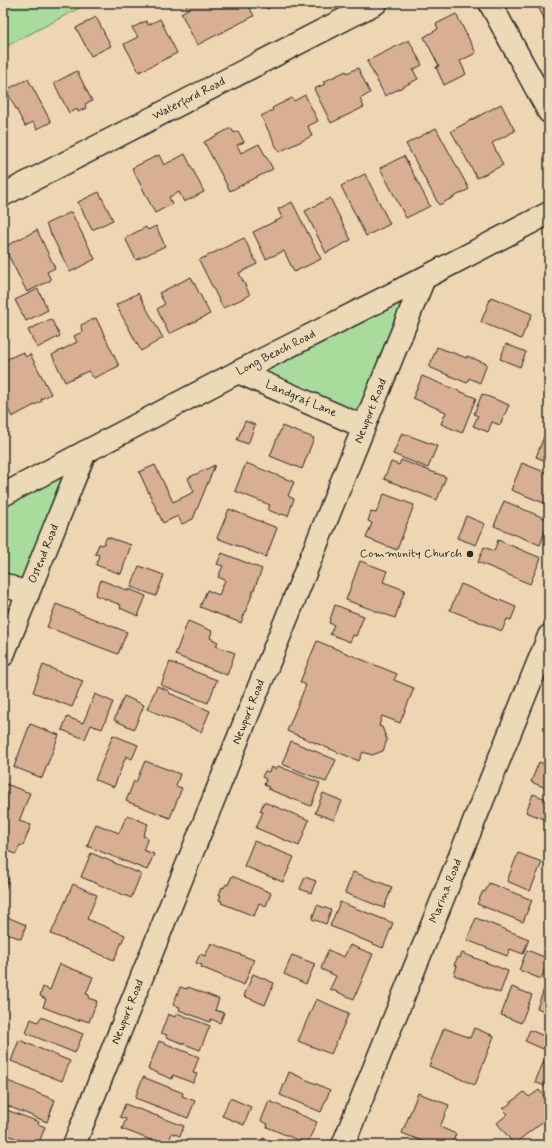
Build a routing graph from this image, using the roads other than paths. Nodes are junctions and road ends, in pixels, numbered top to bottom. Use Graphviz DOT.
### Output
graph roads {
  1 [pos="376,3"];
  2 [pos="490,3"];
  3 [pos="549,112"];
  4 [pos="3,195"];
  5 [pos="549,213"];
  6 [pos="424,278"];
  7 [pos="238,372"];
  8 [pos="364,427"];
  9 [pos="85,452"];
  10 [pos="3,495"];
  11 [pos="3,584"];
  12 [pos="28,594"];
  13 [pos="549,636"];
  14 [pos="3,655"];
  15 [pos="74,1145"];
  16 [pos="343,1145"];
  1 -- 4 [label="street, Waterford Road"];
  2 -- 3 [label="street"];
  5 -- 6 [label="street, Long Beach Road"];
  6 -- 7 [label="street, Long Beach Road"];
  6 -- 8 [label="street, Newport Road"];
  7 -- 8 [label="street, Landgraf Lane"];
  7 -- 9 [label="street, Long Beach Road"];
  8 -- 15 [label="street, Newport Road"];
  9 -- 10 [label="street, Long Beach Road"];
  9 -- 12 [label="street, Ostend Road"];
  11 -- 12 [label="street"];
  12 -- 14 [label="street, Ostend Road"];
  13 -- 16 [label="street, Marina Road"];
}
